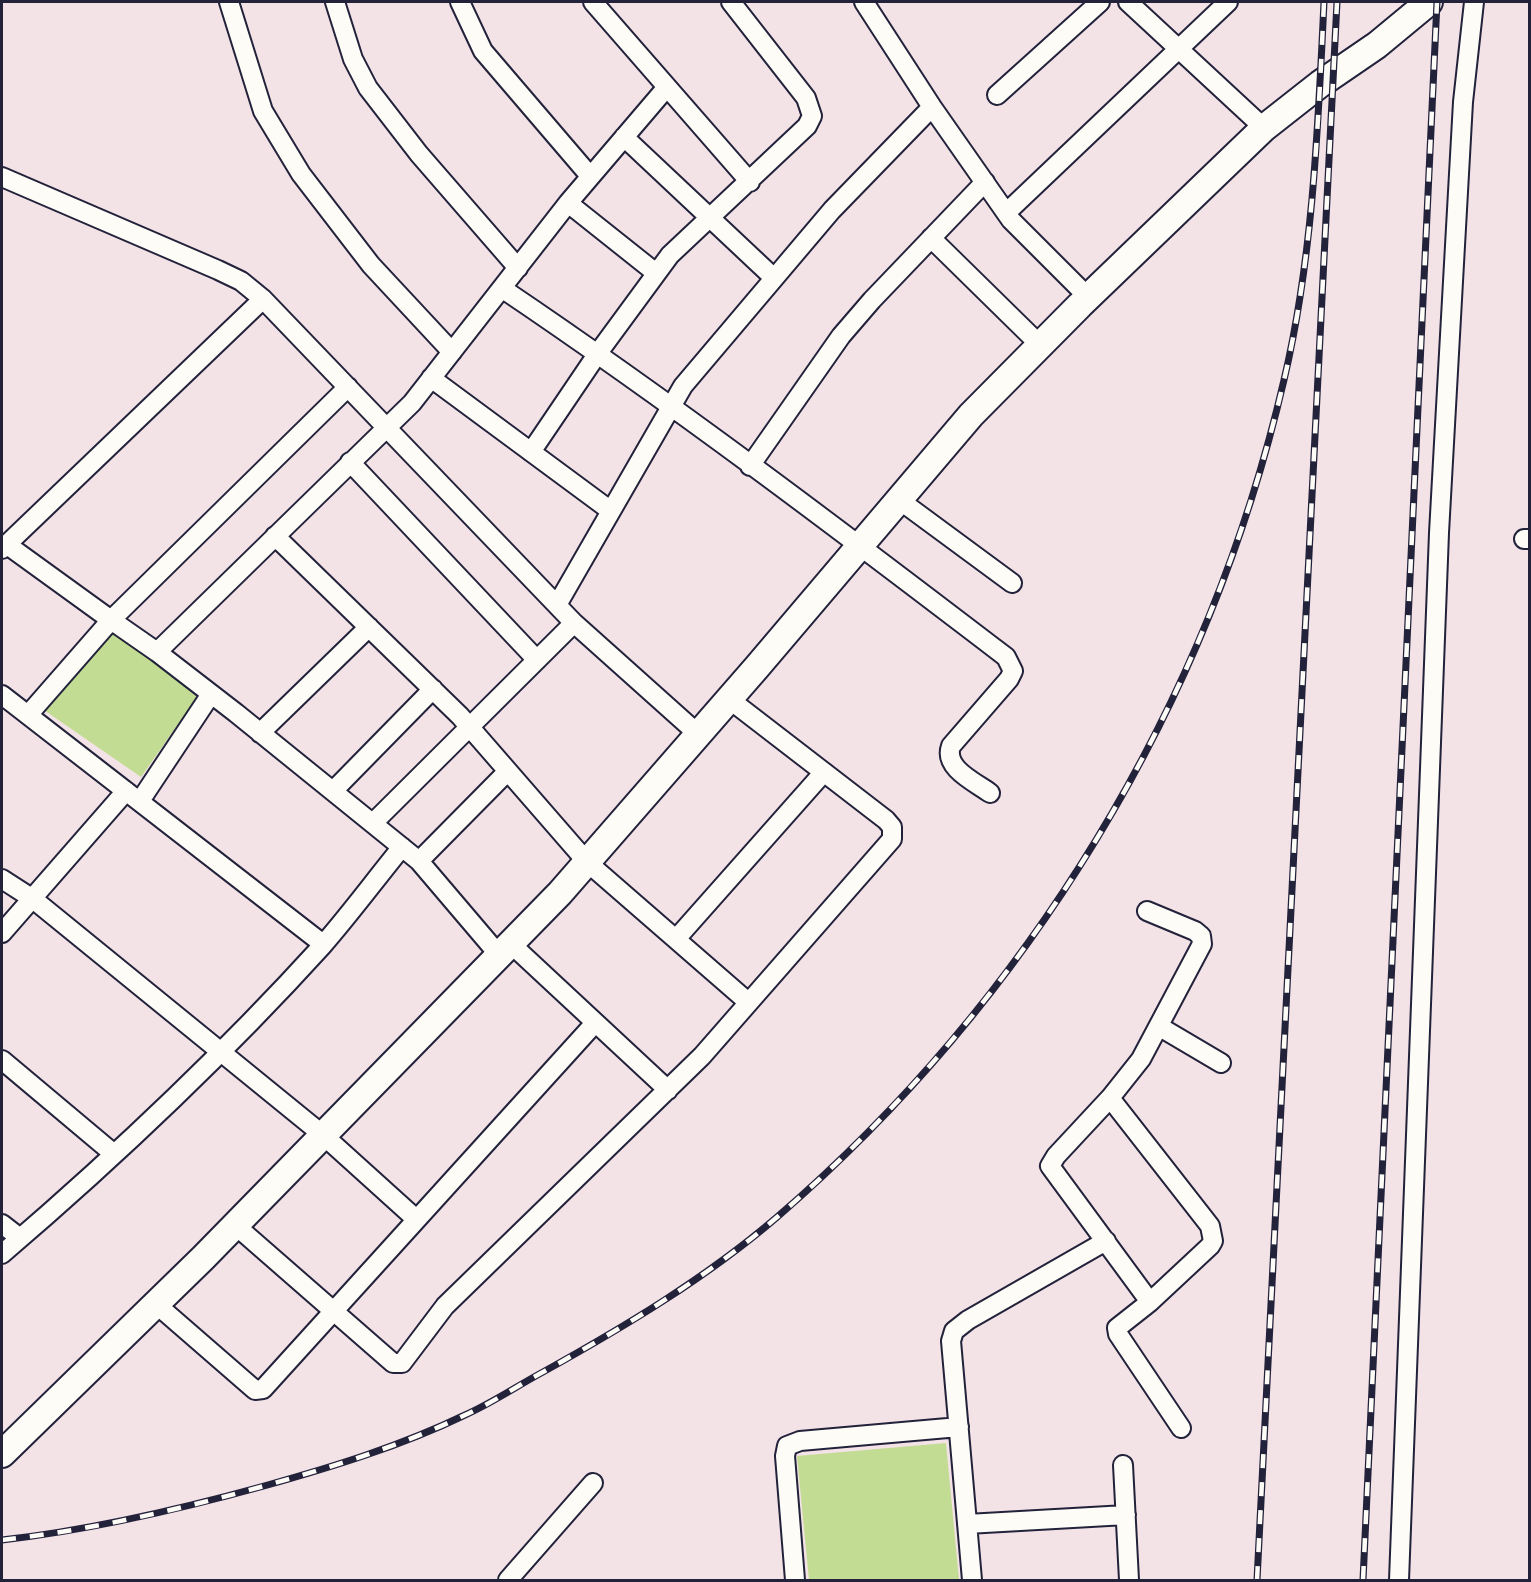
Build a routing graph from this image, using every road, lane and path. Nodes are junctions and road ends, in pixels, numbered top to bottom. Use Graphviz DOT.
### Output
graph roads {
  1 [pos="229,2"];
  2 [pos="335,2"];
  3 [pos="460,2"];
  4 [pos="593,2"];
  5 [pos="731,2"];
  6 [pos="864,2"];
  7 [pos="1100,2"];
  8 [pos="1128,2"];
  9 [pos="1228,2"];
  10 [pos="1429,2"];
  11 [pos="1474,2"];
  12 [pos="1179,49"];
  13 [pos="667,87"];
  14 [pos="997,95"];
  15 [pos="932,107"];
  16 [pos="1264,128"];
  17 [pos="624,137"];
  18 [pos="590,176"];
  19 [pos="2,177"];
  20 [pos="750,182"];
  21 [pos="985,182"];
  22 [pos="568,202"];
  23 [pos="1006,213"];
  24 [pos="709,218"];
  25 [pos="931,238"];
  26 [pos="518,268"];
  27 [pos="656,273"];
  28 [pos="774,278"];
  29 [pos="503,288"];
  30 [pos="1088,297"];
  31 [pos="263,299"];
  32 [pos="1040,345"];
  33 [pos="452,352"];
  34 [pos="598,353"];
  35 [pos="431,378"];
  36 [pos="348,387"];
  37 [pos="670,408"];
  38 [pos="387,427"];
  39 [pos="531,452"];
  40 [pos="350,462"];
  41 [pos="750,466"];
  42 [pos="898,499"];
  43 [pos="611,511"];
  44 [pos="275,536"];
  45 [pos="859,545"];
  46 [pos="4,546"];
  47 [pos="1012,584"];
  48 [pos="557,605"];
  49 [pos="111,620"];
  50 [pos="574,623"];
  51 [pos="369,627"];
  52 [pos="157,651"];
  53 [pos="537,660"];
  54 [pos="433,689"];
  55 [pos="211,694"];
  56 [pos="2,695"];
  57 [pos="729,699"];
  58 [pos="28,715"];
  59 [pos="471,728"];
  60 [pos="260,733"];
  61 [pos="698,734"];
  62 [pos="508,771"];
  63 [pos="824,772"];
  64 [pos="333,791"];
  65 [pos="990,793"];
  66 [pos="133,796"];
  67 [pos="374,823"];
  68 [pos="402,847"];
  69 [pos="419,861"];
  70 [pos="587,862"];
  71 [pos="2,879"];
  72 [pos="33,899"];
  73 [pos="1147,911"];
  74 [pos="2,933"];
  75 [pos="675,939"];
  76 [pos="323,944"];
  77 [pos="505,949"];
  78 [pos="748,1002"];
  79 [pos="595,1023"];
  80 [pos="1160,1027"];
  81 [pos="221,1052"];
  82 [pos="2,1060"];
  83 [pos="1221,1063"];
  84 [pos="668,1090"];
  85 [pos="1110,1098"];
  86 [pos="323,1135"];
  87 [pos="114,1154"];
  88 [pos="416,1219"];
  89 [pos="2,1224"];
  90 [pos="235,1225"];
  91 [pos="20,1238"];
  92 [pos="1106,1241"];
  93 [pos="2,1254"];
  94 [pos="1150,1302"];
  95 [pos="156,1304"];
  96 [pos="334,1311"];
  97 [pos="959,1427"];
  98 [pos="1181,1428"];
  99 [pos="2,1454"];
  100 [pos="1123,1465"];
  101 [pos="593,1483"];
  102 [pos="1126,1515"];
  103 [pos="967,1524"];
  104 [pos="508,1581"];
  105 [pos="795,1581"];
  106 [pos="972,1581"];
  107 [pos="1129,1581"];
  108 [pos="1399,1581"];
  1 -- 33 [label="street"];
  2 -- 26 [label="street"];
  3 -- 18 [label="street"];
  4 -- 13 [label="street"];
  5 -- 20 [label="street"];
  6 -- 15 [label="street"];
  7 -- 14 [label="street"];
  8 -- 12 [label="street"];
  9 -- 12 [label="street"];
  10 -- 16 [label="street"];
  11 -- 108 [label="street"];
  12 -- 16 [label="street"];
  12 -- 23 [label="street"];
  13 -- 17 [label="street"];
  13 -- 20 [label="street"];
  15 -- 21 [label="street"];
  15 -- 28 [label="street"];
  16 -- 30 [label="street"];
  17 -- 18 [label="street"];
  17 -- 24 [label="street"];
  18 -- 22 [label="street"];
  19 -- 31 [label="street"];
  20 -- 24 [label="street"];
  21 -- 23 [label="street"];
  21 -- 25 [label="street"];
  22 -- 26 [label="street"];
  22 -- 27 [label="street"];
  23 -- 30 [label="street"];
  24 -- 27 [label="street"];
  24 -- 28 [label="street"];
  25 -- 32 [label="street"];
  25 -- 41 [label="street"];
  26 -- 29 [label="street"];
  27 -- 34 [label="street"];
  28 -- 37 [label="street"];
  29 -- 33 [label="street"];
  29 -- 34 [label="street"];
  30 -- 32 [label="street"];
  31 -- 36 [label="street"];
  31 -- 46 [label="street"];
  32 -- 42 [label="street"];
  33 -- 35 [label="street"];
  34 -- 37 [label="street"];
  34 -- 39 [label="street"];
  35 -- 38 [label="street"];
  35 -- 39 [label="street"];
  36 -- 38 [label="street"];
  36 -- 49 [label="street"];
  37 -- 41 [label="street"];
  37 -- 43 [label="street"];
  38 -- 40 [label="street"];
  38 -- 48 [label="street"];
  39 -- 43 [label="street"];
  40 -- 44 [label="street"];
  40 -- 53 [label="street"];
  41 -- 45 [label="street"];
  42 -- 45 [label="street"];
  42 -- 47 [label="street"];
  43 -- 48 [label="street"];
  44 -- 51 [label="street"];
  44 -- 52 [label="street"];
  45 -- 57 [label="street"];
  45 -- 65 [label="street"];
  46 -- 49 [label="street"];
  48 -- 50 [label="street"];
  49 -- 52 [label="street"];
  49 -- 58 [label="street"];
  50 -- 53 [label="street"];
  50 -- 61 [label="street"];
  51 -- 54 [label="street"];
  51 -- 60 [label="street"];
  52 -- 55 [label="street"];
  53 -- 59 [label="street"];
  54 -- 59 [label="street"];
  54 -- 64 [label="street"];
  55 -- 60 [label="street"];
  55 -- 66 [label="street"];
  56 -- 58 [label="street"];
  57 -- 61 [label="street"];
  57 -- 63 [label="street"];
  58 -- 66 [label="street"];
  59 -- 62 [label="street"];
  59 -- 67 [label="street"];
  60 -- 64 [label="street"];
  61 -- 70 [label="street"];
  62 -- 69 [label="street"];
  62 -- 70 [label="street"];
  63 -- 75 [label="street"];
  63 -- 78 [label="street"];
  64 -- 67 [label="street"];
  66 -- 72 [label="street"];
  66 -- 76 [label="street"];
  67 -- 68 [label="street"];
  68 -- 69 [label="street"];
  68 -- 76 [label="street"];
  69 -- 77 [label="street"];
  70 -- 75 [label="street"];
  70 -- 77 [label="street"];
  71 -- 72 [label="street"];
  72 -- 74 [label="street"];
  72 -- 81 [label="street"];
  73 -- 80 [label="street"];
  75 -- 78 [label="street"];
  76 -- 81 [label="street"];
  77 -- 79 [label="street"];
  77 -- 86 [label="street"];
  78 -- 84 [label="street"];
  79 -- 84 [label="street"];
  79 -- 88 [label="street"];
  80 -- 83 [label="street"];
  80 -- 85 [label="street"];
  81 -- 86 [label="street"];
  81 -- 87 [label="street"];
  82 -- 87 [label="street"];
  84 -- 96 [label="street"];
  85 -- 92 [label="street"];
  85 -- 94 [label="street"];
  86 -- 88 [label="street"];
  86 -- 90 [label="street"];
  87 -- 91 [label="street"];
  88 -- 96 [label="street"];
  89 -- 91 [label="street"];
  90 -- 95 [label="street"];
  90 -- 96 [label="street"];
  91 -- 93 [label="street"];
  92 -- 94 [label="street"];
  92 -- 97 [label="street"];
  94 -- 98 [label="street"];
  95 -- 96 [label="street"];
  95 -- 99 [label="street"];
  97 -- 103 [label="street"];
  97 -- 105 [label="street"];
  100 -- 102 [label="street"];
  101 -- 104 [label="street"];
  102 -- 103 [label="street"];
  102 -- 107 [label="street"];
  103 -- 106 [label="street"];
}
